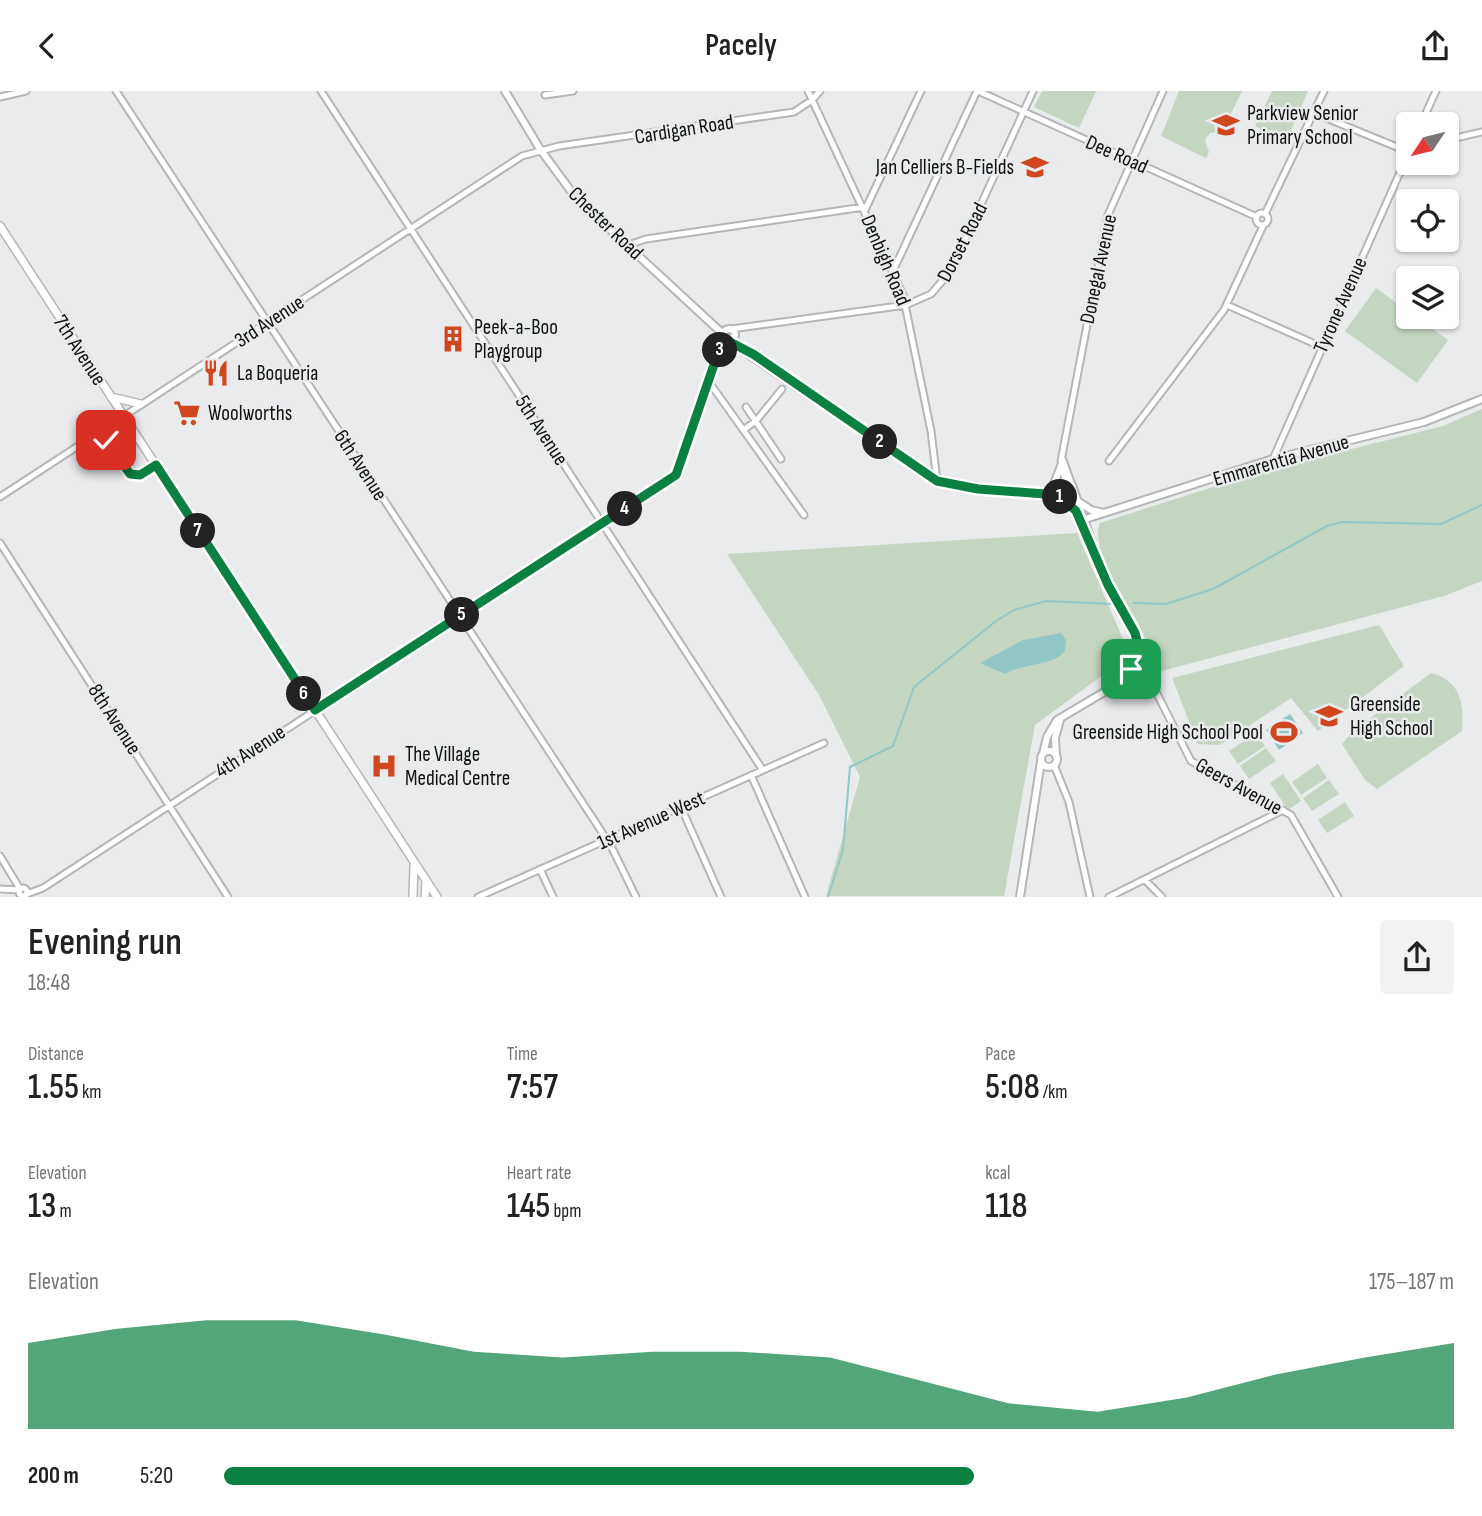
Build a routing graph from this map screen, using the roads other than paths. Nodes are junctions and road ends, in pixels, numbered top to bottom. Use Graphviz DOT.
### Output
graph roads {
  1 [pos="26,91"];
  2 [pos="116,91"];
  3 [pos="321,91"];
  4 [pos="505,91"];
  5 [pos="573,91"];
  6 [pos="808,91"];
  7 [pos="820,91"];
  8 [pos="921,91"];
  9 [pos="977,91"];
  10 [pos="1033,91"];
  11 [pos="1163,91"];
  12 [pos="1324,91"];
  13 [pos="1436,91"];
  14 [pos="545,95"];
  15 [pos="0,97"];
  16 [pos="812,100"];
  17 [pos="1023,112"];
  18 [pos="1426,112"];
  19 [pos="1314,113"];
  20 [pos="1482,132"];
  21 [pos="1460,137"];
  22 [pos="1396,147"];
  23 [pos="540,149"];
  24 [pos="1131,161"];
  25 [pos="1399,175"];
  26 [pos="864,209"];
  27 [pos="1265,214"];
  28 [pos="1257,217"];
  29 [pos="0,226"];
  30 [pos="1263,226"];
  31 [pos="410,228"];
  32 [pos="628,245"];
  33 [pos="893,271"];
  34 [pos="906,305"];
  35 [pos="1227,305"];
  36 [pos="269,322"];
  37 [pos="729,336"];
  38 [pos="1322,347"];
  39 [pos="709,382"];
  40 [pos="782,389"];
  41 [pos="111,397"];
  42 [pos="1482,399"];
  43 [pos="141,404"];
  44 [pos="746,407"];
  45 [pos="123,416"];
  46 [pos="756,421"];
  47 [pos="743,430"];
  48 [pos="100,431"];
  49 [pos="1062,457"];
  50 [pos="781,459"];
  51 [pos="1273,459"];
  52 [pos="1109,461"];
  53 [pos="156,465"];
  54 [pos="1061,466"];
  55 [pos="937,481"];
  56 [pos="1070,488"];
  57 [pos="1054,493"];
  58 [pos="0,497"];
  59 [pos="1078,502"];
  60 [pos="1076,511"];
  61 [pos="1106,513"];
  62 [pos="804,515"];
  63 [pos="1082,520"];
  64 [pos="603,524"];
  65 [pos="0,543"];
  66 [pos="460,616"];
  67 [pos="1139,648"];
  68 [pos="1133,664"];
  69 [pos="1144,664"];
  70 [pos="1146,673"];
  71 [pos="1133,675"];
  72 [pos="315,710"];
  73 [pos="1061,718"];
  74 [pos="824,743"];
  75 [pos="1056,756"];
  76 [pos="1042,757"];
  77 [pos="1052,766"];
  78 [pos="762,769"];
  79 [pos="751,775"];
  80 [pos="1039,778"];
  81 [pos="170,803"];
  82 [pos="681,807"];
  83 [pos="1283,810"];
  84 [pos="606,839"];
  85 [pos="0,856"];
  86 [pos="413,861"];
  87 [pos="540,869"];
  88 [pos="1145,880"];
  89 [pos="426,881"];
  90 [pos="3,890"];
  91 [pos="23,893"];
  92 [pos="228,897"];
  93 [pos="413,897"];
  94 [pos="425,897"];
  95 [pos="437,897"];
  96 [pos="478,897"];
  97 [pos="553,897"];
  98 [pos="636,897"];
  99 [pos="721,897"];
  100 [pos="805,897"];
  101 [pos="1020,897"];
  102 [pos="1090,897"];
  103 [pos="1109,897"];
  104 [pos="1162,897"];
  105 [pos="1338,897"];
  1 -- 15 [label="street"];
  2 -- 36 [label="street, 6th Avenue"];
  3 -- 31 [label="street, 5th Avenue"];
  4 -- 23 [label="street, Chester Road"];
  5 -- 14 [label="street"];
  6 -- 16 [label="street, Denbigh Road"];
  7 -- 16 [label="street, Cardigan Road"];
  8 -- 26 [label="street"];
  9 -- 17 [label="street, Dee Road"];
  9 -- 33 [label="street"];
  10 -- 17 [label="street, Dorset Road"];
  11 -- 24 [label="street, Donegal Avenue"];
  12 -- 19 [label="street"];
  13 -- 18 [label="street"];
  16 -- 23 [label="street, Cardigan Road"];
  16 -- 26 [label="street, Denbigh Road"];
  17 -- 24 [label="street, Dee Road"];
  17 -- 34 [label="street, Dorset Road"];
  19 -- 22 [label="street"];
  19 -- 27 [label="street"];
  20 -- 21 [label="street"];
  23 -- 31 [label="street, 3rd Avenue"];
  23 -- 32 [label="street, Chester Road"];
  24 -- 28 [label="street, Dee Road"];
  24 -- 49 [label="street, Donegal Avenue"];
  25 -- 38 [label="street, Tyrone Avenue"];
  26 -- 32 [label="street"];
  26 -- 33 [label="street, Denbigh Road"];
  27 -- 28 [label="street"];
  27 -- 30 [label="street"];
  28 -- 30 [label="street"];
  29 -- 41 [label="main road, 7th Avenue"];
  30 -- 35 [label="street"];
  31 -- 36 [label="street, 3rd Avenue"];
  31 -- 64 [label="street, 5th Avenue"];
  32 -- 37 [label="street, Chester Road"];
  33 -- 34 [label="street, Denbigh Road"];
  34 -- 37 [label="street, Dorset Road"];
  34 -- 55 [label="street, Denbigh Road"];
  35 -- 38 [label="street"];
  35 -- 52 [label="street"];
  36 -- 43 [label="street, 3rd Avenue"];
  36 -- 66 [label="street, 6th Avenue"];
  37 -- 39 [label="street"];
  37 -- 55 [label="street, Chester Road"];
  38 -- 51 [label="street, Tyrone Avenue"];
  39 -- 47 [label="street"];
  39 -- 64 [label="street, 4th Avenue"];
  40 -- 46 [label="street"];
  41 -- 43 [label="main road"];
  41 -- 45 [label="main road, 7th Avenue"];
  42 -- 51 [label="street, Emmarentia Avenue"];
  43 -- 45 [label="street, 3rd Avenue"];
  44 -- 46 [label="street"];
  45 -- 48 [label="street, 3rd Avenue"];
  45 -- 53 [label="main road, 7th Avenue"];
  46 -- 47 [label="street"];
  46 -- 50 [label="street"];
  47 -- 62 [label="street"];
  48 -- 53 [label="street"];
  48 -- 58 [label="street, 3rd Avenue"];
  49 -- 54 [label="street, Donegal Avenue"];
  49 -- 56 [label="street"];
  51 -- 61 [label="street, Emmarentia Avenue"];
  53 -- 72 [label="main road, 7th Avenue"];
  54 -- 56 [label="street, Donegal Avenue"];
  54 -- 57 [label="street"];
  55 -- 57 [label="street, Chester Road"];
  56 -- 57 [label="street, Chester Road"];
  56 -- 59 [label="street"];
  56 -- 60 [label="street"];
  57 -- 60 [label="street"];
  59 -- 61 [label="street"];
  59 -- 63 [label="street"];
  60 -- 63 [label="street"];
  61 -- 63 [label="street, Emmarentia Avenue"];
  63 -- 67 [label="street"];
  64 -- 66 [label="street, 4th Avenue"];
  64 -- 78 [label="street, 5th Avenue"];
  65 -- 81 [label="street, 8th Avenue"];
  66 -- 72 [label="street, 4th Avenue"];
  66 -- 84 [label="street, 6th Avenue"];
  67 -- 68 [label="street"];
  67 -- 69 [label="street"];
  68 -- 69 [label="street"];
  68 -- 71 [label="street"];
  69 -- 70 [label="street"];
  70 -- 71 [label="street"];
  70 -- 83 [label="street, Geers Avenue"];
  71 -- 73 [label="street"];
  72 -- 81 [label="street, 4th Avenue"];
  72 -- 86 [label="main road, 7th Avenue"];
  73 -- 75 [label="street"];
  73 -- 76 [label="street"];
  74 -- 78 [label="street, 1st Avenue West"];
  75 -- 76 [label="street"];
  75 -- 77 [label="street"];
  76 -- 77 [label="street"];
  76 -- 80 [label="street"];
  77 -- 80 [label="street"];
  77 -- 102 [label="street"];
  78 -- 79 [label="street, 1st Avenue West"];
  79 -- 82 [label="street, 1st Avenue West"];
  79 -- 100 [label="street"];
  80 -- 101 [label="street"];
  81 -- 91 [label="street, 4th Avenue"];
  81 -- 92 [label="street, 8th Avenue"];
  82 -- 84 [label="street, 1st Avenue West"];
  82 -- 99 [label="street"];
  83 -- 88 [label="street"];
  83 -- 105 [label="street, Geers Avenue"];
  84 -- 87 [label="street, 1st Avenue West"];
  84 -- 98 [label="street, 6th Avenue"];
  85 -- 91 [label="street"];
  86 -- 89 [label="main road, 7th Avenue"];
  86 -- 93 [label="main road"];
  87 -- 96 [label="street, 1st Avenue West"];
  87 -- 97 [label="street"];
  88 -- 103 [label="street"];
  88 -- 104 [label="street"];
  89 -- 94 [label="main road"];
  89 -- 95 [label="main road, 7th Avenue"];
  90 -- 91 [label="street"];
}
